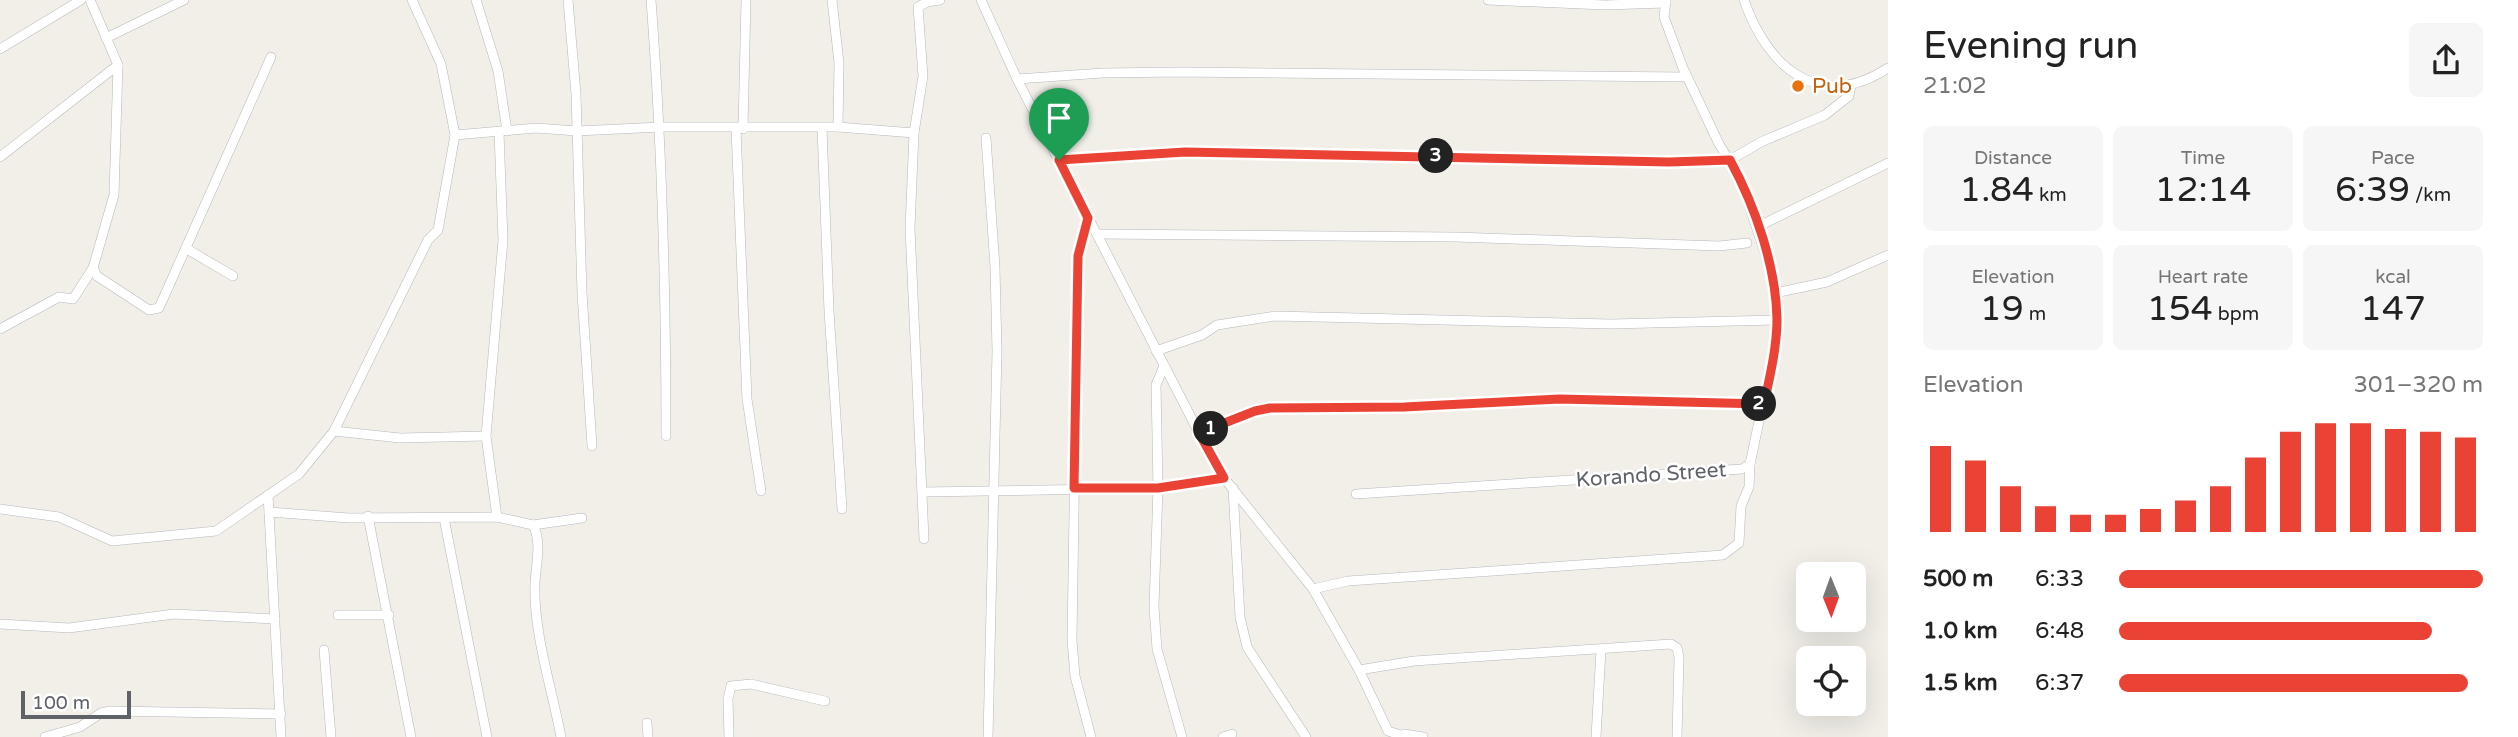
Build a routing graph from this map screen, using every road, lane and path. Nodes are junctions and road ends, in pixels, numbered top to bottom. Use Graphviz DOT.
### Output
graph roads {
  1 [pos="81,0"];
  2 [pos="90,0"];
  3 [pos="184,0"];
  4 [pos="412,0"];
  5 [pos="477,0"];
  6 [pos="568,0"];
  7 [pos="651,0"];
  8 [pos="746,0"];
  9 [pos="832,0"];
  10 [pos="940,0"];
  11 [pos="981,0"];
  12 [pos="1488,0"];
  13 [pos="1744,0"];
  14 [pos="1666,1"];
  15 [pos="106,38"];
  16 [pos="0,50"];
  17 [pos="271,57"];
  18 [pos="118,65"];
  19 [pos="1888,68"];
  20 [pos="1688,77"];
  21 [pos="1017,79"];
  22 [pos="1851,85"];
  23 [pos="661,127"];
  24 [pos="838,127"];
  25 [pos="822,128"];
  26 [pos="740,129"];
  27 [pos="503,131"];
  28 [pos="577,131"];
  29 [pos="915,133"];
  30 [pos="455,135"];
  31 [pos="986,138"];
  32 [pos="0,157"];
  33 [pos="1059,160"];
  34 [pos="1730,160"];
  35 [pos="1888,163"];
  36 [pos="1088,218"];
  37 [pos="1757,227"];
  38 [pos="1097,234"];
  39 [pos="1747,243"];
  40 [pos="187,249"];
  41 [pos="1888,255"];
  42 [pos="93,268"];
  43 [pos="233,276"];
  44 [pos="1775,293"];
  45 [pos="1777,320"];
  46 [pos="0,329"];
  47 [pos="1156,351"];
  48 [pos="1164,366"];
  49 [pos="1764,404"];
  50 [pos="334,431"];
  51 [pos="1199,433"];
  52 [pos="486,436"];
  53 [pos="666,436"];
  54 [pos="592,446"];
  55 [pos="1750,464"];
  56 [pos="1224,478"];
  57 [pos="1074,488"];
  58 [pos="1158,488"];
  59 [pos="1233,488"];
  60 [pos="992,489"];
  61 [pos="761,491"];
  62 [pos="923,492"];
  63 [pos="1356,494"];
  64 [pos="268,495"];
  65 [pos="0,509"];
  66 [pos="842,509"];
  67 [pos="270,512"];
  68 [pos="368,516"];
  69 [pos="497,517"];
  70 [pos="444,518"];
  71 [pos="582,518"];
  72 [pos="533,525"];
  73 [pos="924,539"];
  74 [pos="1313,589"];
  75 [pos="338,615"];
  76 [pos="389,615"];
  77 [pos="275,618"];
  78 [pos="0,624"];
  79 [pos="324,650"];
  80 [pos="1601,650"];
  81 [pos="1359,670"];
  82 [pos="825,701"];
  83 [pos="281,714"];
  84 [pos="647,723"];
  85 [pos="1388,731"];
  86 [pos="45,737"];
  87 [pos="281,737"];
  88 [pos="331,737"];
  89 [pos="411,737"];
  90 [pos="486,737"];
  91 [pos="561,737"];
  92 [pos="648,737"];
  93 [pos="729,737"];
  94 [pos="988,737"];
  95 [pos="1091,737"];
  96 [pos="1182,737"];
  97 [pos="1306,737"];
  98 [pos="1406,737"];
  99 [pos="1423,737"];
  100 [pos="1596,737"];
  101 [pos="1677,737"];
  1 -- 16 [label="street"];
  2 -- 15 [label="street"];
  3 -- 15 [label="street"];
  4 -- 30 [label="street"];
  5 -- 27 [label="street"];
  6 -- 28 [label="street"];
  7 -- 23 [label="street"];
  8 -- 26 [label="street"];
  9 -- 24 [label="street"];
  10 -- 29 [label="street"];
  11 -- 21 [label="street"];
  12 -- 14 [label="street"];
  13 -- 22 [label="street"];
  14 -- 20 [label="street, Korando Street"];
  15 -- 18 [label="street"];
  17 -- 40 [label="street"];
  18 -- 32 [label="street"];
  18 -- 42 [label="street"];
  19 -- 22 [label="street"];
  20 -- 21 [label="street"];
  20 -- 34 [label="street, Korando Street"];
  21 -- 33 [label="street"];
  22 -- 34 [label="street"];
  23 -- 26 [label="street"];
  23 -- 28 [label="street"];
  23 -- 53 [label="street"];
  24 -- 25 [label="street"];
  24 -- 29 [label="street"];
  25 -- 26 [label="street"];
  25 -- 66 [label="street"];
  26 -- 61 [label="street"];
  27 -- 28 [label="street"];
  27 -- 30 [label="street"];
  27 -- 52 [label="street"];
  28 -- 54 [label="street"];
  29 -- 62 [label="street"];
  30 -- 50 [label="street"];
  31 -- 60 [label="street"];
  33 -- 34 [label="street"];
  33 -- 36 [label="street"];
  34 -- 37 [label="street, Korando Street"];
  35 -- 37 [label="street"];
  36 -- 38 [label="street"];
  36 -- 57 [label="street"];
  37 -- 44 [label="street, Korando Street"];
  38 -- 39 [label="street"];
  38 -- 47 [label="street"];
  40 -- 42 [label="street"];
  40 -- 43 [label="street"];
  41 -- 44 [label="street"];
  42 -- 46 [label="street"];
  44 -- 45 [label="street, Korando Street"];
  45 -- 47 [label="street"];
  45 -- 49 [label="street, Korando Street"];
  47 -- 48 [label="street"];
  48 -- 51 [label="street"];
  48 -- 58 [label="street"];
  49 -- 51 [label="street"];
  49 -- 55 [label="street, Korando Street"];
  50 -- 52 [label="street"];
  50 -- 64 [label="street"];
  51 -- 56 [label="street"];
  52 -- 69 [label="street"];
  55 -- 63 [label="street, Korando Street"];
  55 -- 74 [label="street"];
  56 -- 58 [label="street"];
  56 -- 59 [label="street"];
  57 -- 58 [label="street"];
  57 -- 60 [label="street"];
  57 -- 95 [label="street"];
  58 -- 96 [label="street"];
  59 -- 74 [label="street"];
  59 -- 97 [label="street"];
  60 -- 62 [label="street"];
  60 -- 94 [label="street"];
  62 -- 73 [label="street"];
  64 -- 65 [label="street"];
  64 -- 67 [label="street"];
  67 -- 68 [label="street"];
  67 -- 77 [label="street"];
  68 -- 70 [label="street"];
  68 -- 76 [label="street"];
  69 -- 70 [label="street"];
  69 -- 72 [label="street"];
  70 -- 90 [label="street"];
  71 -- 72 [label="street"];
  72 -- 91 [label="street"];
  74 -- 81 [label="street"];
  75 -- 76 [label="street"];
  76 -- 89 [label="street"];
  77 -- 78 [label="street"];
  77 -- 83 [label="street"];
  79 -- 88 [label="street"];
  80 -- 81 [label="street"];
  80 -- 100 [label="street"];
  80 -- 101 [label="street"];
  81 -- 85 [label="street"];
  82 -- 93 [label="street"];
  83 -- 86 [label="street"];
  83 -- 87 [label="street"];
  84 -- 92 [label="street"];
  85 -- 98 [label="street"];
  85 -- 99 [label="street"];
}
